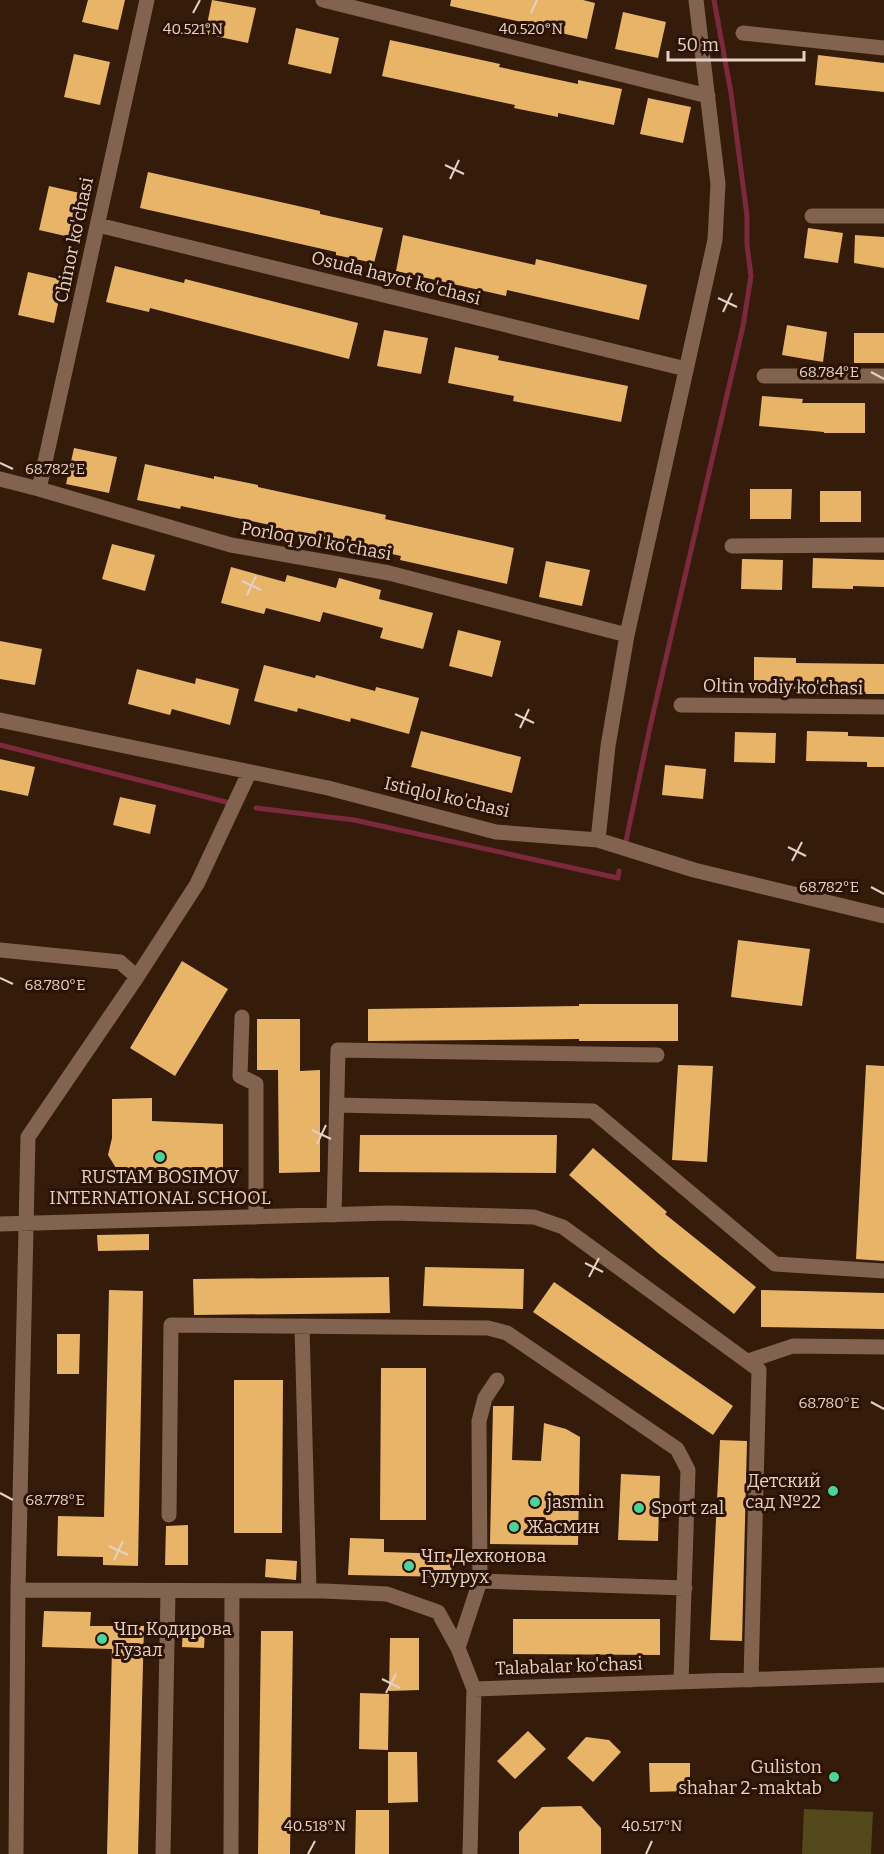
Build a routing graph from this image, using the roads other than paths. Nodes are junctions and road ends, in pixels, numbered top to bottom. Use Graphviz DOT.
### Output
graph roads {
  1 [pos="147,0"];
  2 [pos="323,0"];
  3 [pos="696,0"];
  4 [pos="743,33"];
  5 [pos="884,48"];
  6 [pos="708,96"];
  7 [pos="812,216"];
  8 [pos="884,216"];
  9 [pos="98,225"];
  10 [pos="686,369"];
  11 [pos="764,376"];
  12 [pos="884,376"];
  13 [pos="0,479"];
  14 [pos="39,489"];
  15 [pos="884,545"];
  16 [pos="732,546"];
  17 [pos="627,635"];
  18 [pos="681,705"];
  19 [pos="884,707"];
  20 [pos="0,720"];
  21 [pos="249,773"];
  22 [pos="598,840"];
  23 [pos="884,916"];
  24 [pos="0,950"];
  25 [pos="137,977"];
  26 [pos="242,1017"];
  27 [pos="657,1055"];
  28 [pos="337,1105"];
  29 [pos="334,1215"];
  30 [pos="256,1217"];
  31 [pos="0,1224"];
  32 [pos="26,1224"];
  33 [pos="884,1271"];
  34 [pos="302,1326"];
  35 [pos="884,1347"];
  36 [pos="748,1361"];
  37 [pos="497,1380"];
  38 [pos="169,1515"];
  39 [pos="480,1581"];
  40 [pos="685,1588"];
  41 [pos="18,1590"];
  42 [pos="168,1591"];
  43 [pos="232,1591"];
  44 [pos="309,1591"];
  45 [pos="458,1648"];
  46 [pos="884,1675"];
  47 [pos="751,1680"];
  48 [pos="681,1682"];
  49 [pos="474,1689"];
  50 [pos="16,1854"];
  51 [pos="163,1854"];
  52 [pos="231,1854"];
  53 [pos="470,1854"];
  1 -- 9 [label="street, Chinor ko'chasi"];
  2 -- 6 [label="street"];
  3 -- 6 [label="street"];
  4 -- 5 [label="street"];
  6 -- 10 [label="street"];
  7 -- 8 [label="street"];
  9 -- 10 [label="street, Osuda hayot ko'chasi"];
  9 -- 14 [label="street, Chinor ko'chasi"];
  10 -- 17 [label="street"];
  11 -- 12 [label="street"];
  13 -- 14 [label="street, Porloq yol ko'chasi"];
  14 -- 17 [label="street, Porloq yol ko'chasi"];
  15 -- 16 [label="street"];
  17 -- 22 [label="street"];
  18 -- 19 [label="street, Oltin vodiy ko'chasi"];
  20 -- 21 [label="street, Istiqlol ko'chasi"];
  21 -- 22 [label="street, Istiqlol ko'chasi"];
  21 -- 25 [label="street"];
  22 -- 23 [label="street, Istiqlol ko'chasi"];
  24 -- 25 [label="street"];
  25 -- 32 [label="street"];
  26 -- 30 [label="street"];
  27 -- 28 [label="street"];
  28 -- 29 [label="street"];
  28 -- 33 [label="street"];
  29 -- 30 [label="street"];
  29 -- 36 [label="street"];
  30 -- 32 [label="street"];
  31 -- 32 [label="street"];
  32 -- 41 [label="street"];
  34 -- 38 [label="street"];
  34 -- 40 [label="street"];
  34 -- 44 [label="street"];
  35 -- 36 [label="street"];
  36 -- 47 [label="street"];
  37 -- 39 [label="street"];
  39 -- 40 [label="street"];
  39 -- 45 [label="street"];
  40 -- 48 [label="street"];
  41 -- 42 [label="street, Talabalar ko'chasi"];
  41 -- 50 [label="street"];
  42 -- 43 [label="street, Talabalar ko'chasi"];
  42 -- 51 [label="street"];
  43 -- 44 [label="street, Talabalar ko'chasi"];
  43 -- 52 [label="street"];
  44 -- 45 [label="street, Talabalar ko'chasi"];
  45 -- 49 [label="street, Talabalar ko'chasi"];
  46 -- 47 [label="street, Talabalar ko'chasi"];
  47 -- 48 [label="street, Talabalar ko'chasi"];
  48 -- 49 [label="street, Talabalar ko'chasi"];
  49 -- 53 [label="street"];
}
